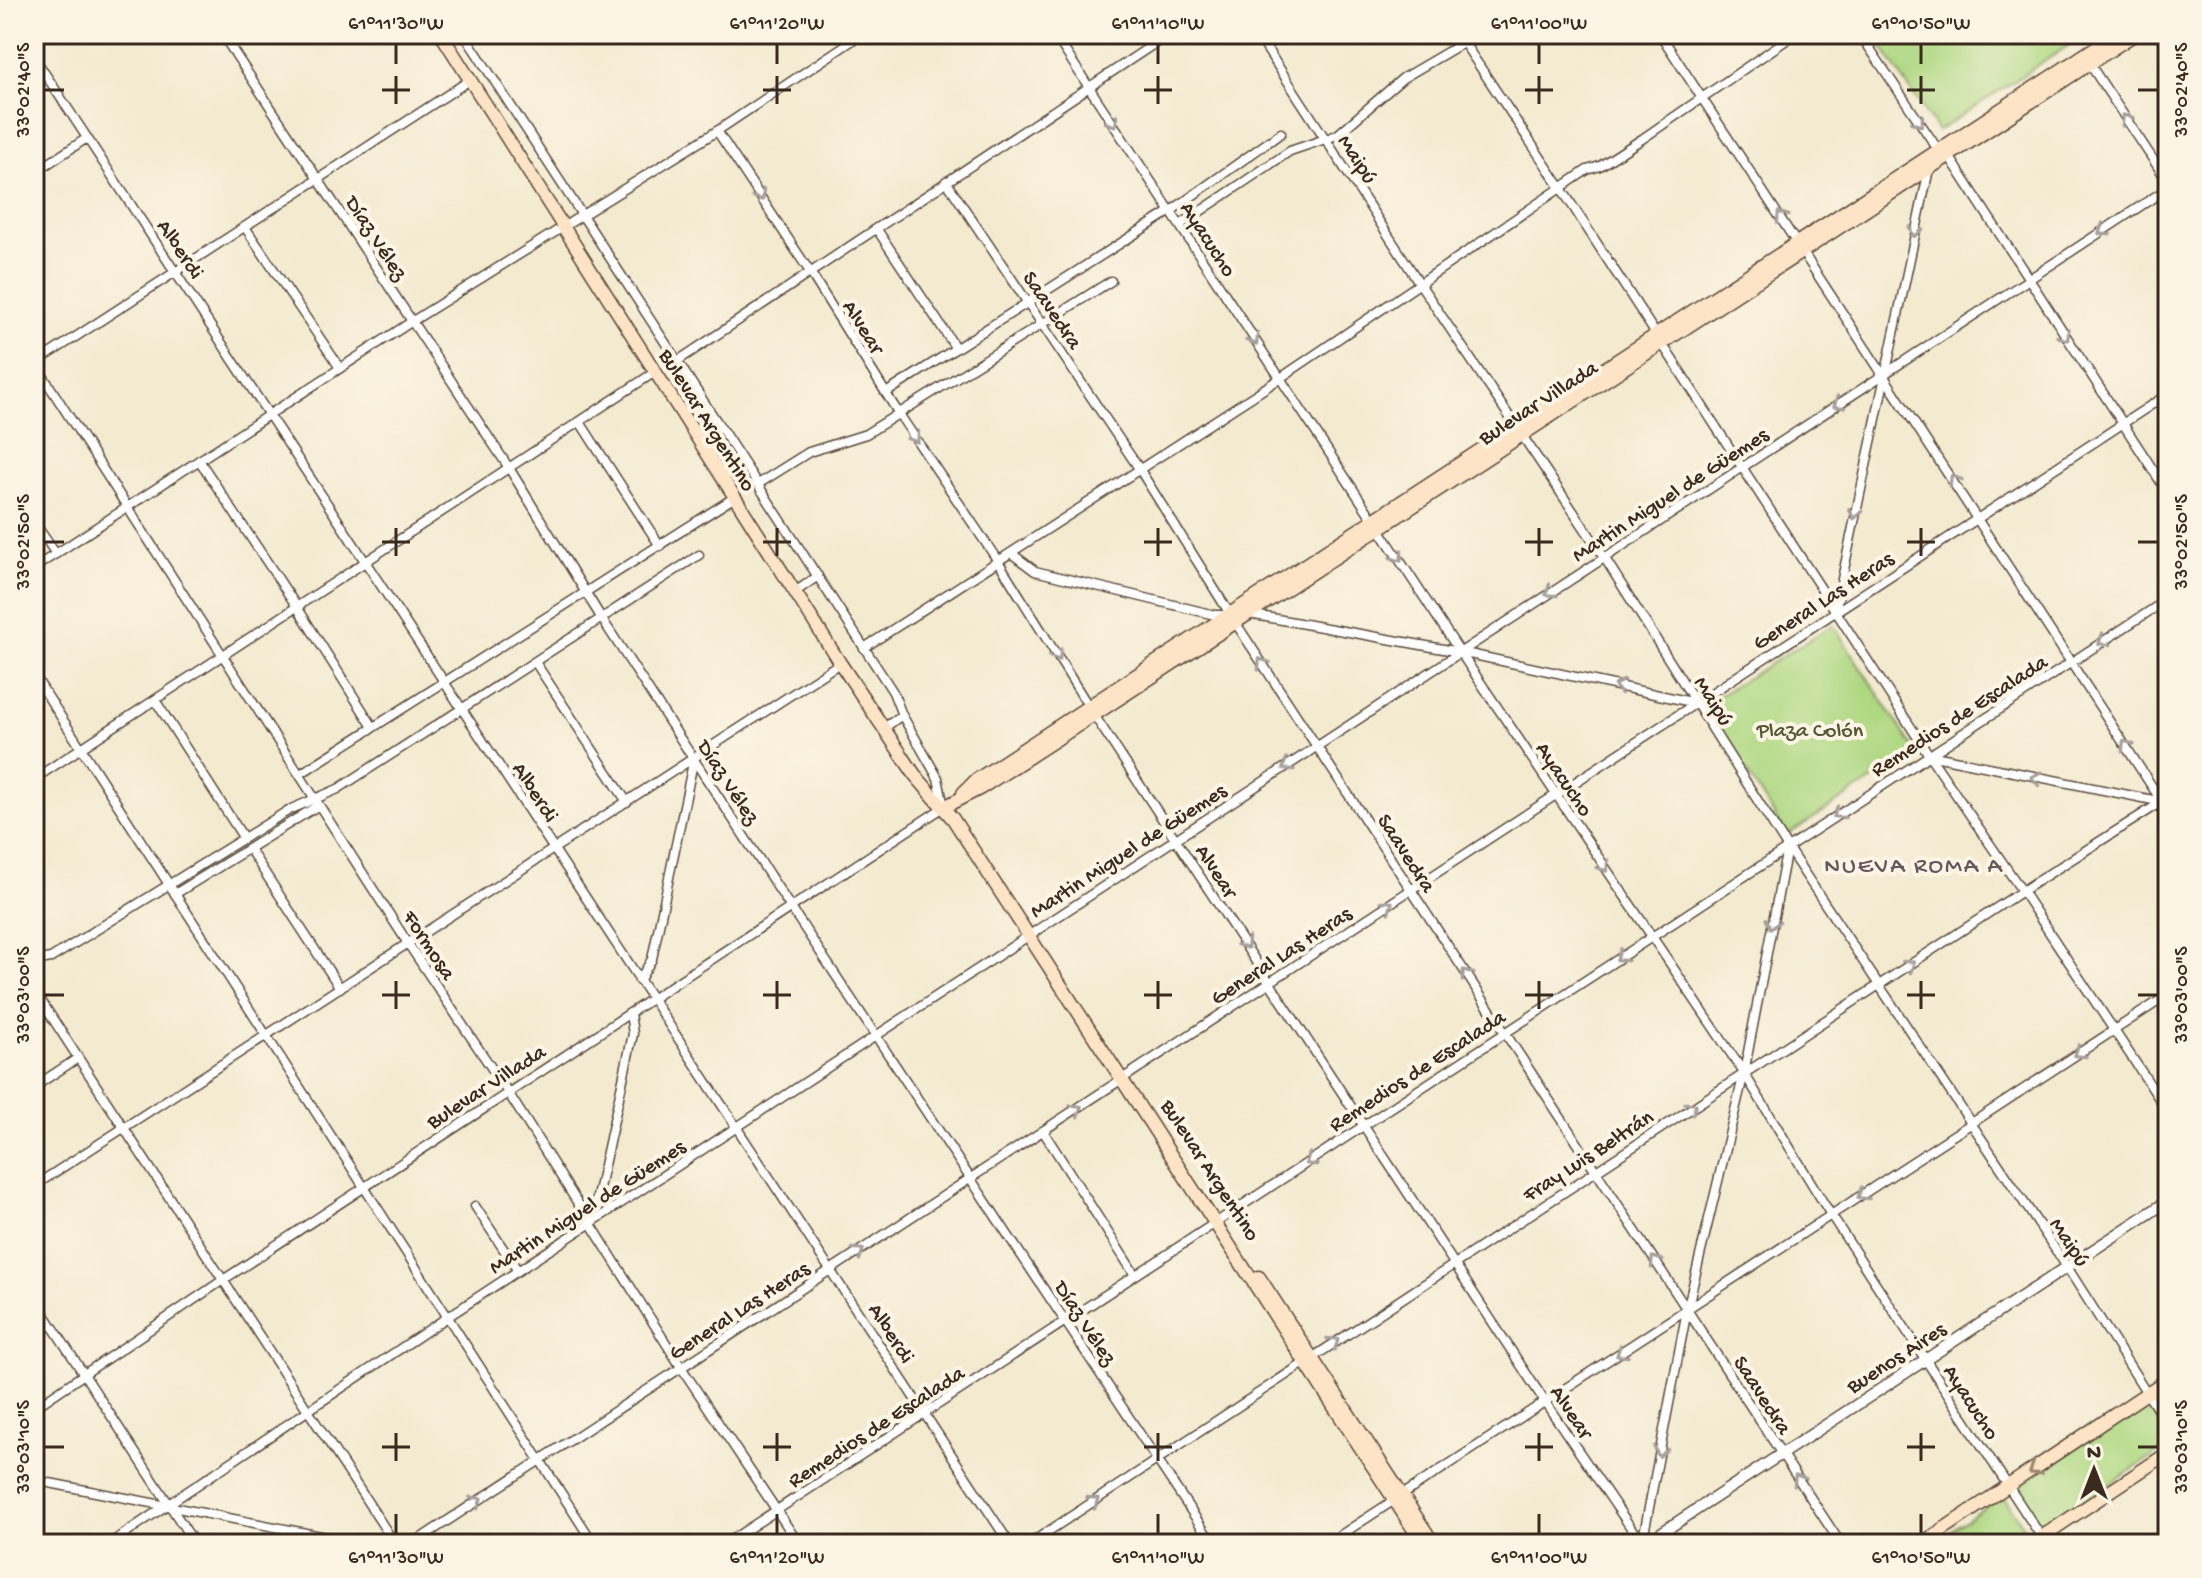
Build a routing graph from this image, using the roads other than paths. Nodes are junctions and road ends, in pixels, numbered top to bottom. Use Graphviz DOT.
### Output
graph roads {
  1 [pos="222,34"];
  2 [pos="441,34"];
  3 [pos="464,34"];
  4 [pos="862,34"];
  5 [pos="1054,34"];
  6 [pos="1169,34"];
  7 [pos="1257,34"];
  8 [pos="1458,34"];
  9 [pos="1478,34"];
  10 [pos="1660,34"];
  11 [pos="1795,34"];
  12 [pos="1860,34"];
  13 [pos="2116,34"];
  14 [pos="2135,34"];
  15 [pos="1464,44"];
  16 [pos="34,57"];
  17 [pos="2087,59"];
  18 [pos="470,80"];
  19 [pos="1089,86"];
  20 [pos="1702,97"];
  21 [pos="717,131"];
  22 [pos="1281,133"];
  23 [pos="87,138"];
  24 [pos="1325,140"];
  25 [pos="1937,158"];
  26 [pos="34,173"];
  27 [pos="319,179"];
  28 [pos="946,181"];
  29 [pos="2168,185"];
  30 [pos="1561,188"];
  31 [pos="1171,211"];
  32 [pos="581,216"];
  33 [pos="1180,225"];
  34 [pos="562,226"];
  35 [pos="245,227"];
  36 [pos="876,228"];
  37 [pos="1800,246"];
  38 [pos="176,272"];
  39 [pos="810,272"];
  40 [pos="2028,279"];
  41 [pos="1111,281"];
  42 [pos="1420,284"];
  43 [pos="1028,302"];
  44 [pos="411,322"];
  45 [pos="1043,324"];
  46 [pos="1659,339"];
  47 [pos="955,347"];
  48 [pos="676,362"];
  49 [pos="34,363"];
  50 [pos="340,368"];
  51 [pos="655,372"];
  52 [pos="1884,374"];
  53 [pos="1279,379"];
  54 [pos="886,393"];
  55 [pos="2168,394"];
  56 [pos="270,414"];
  57 [pos="899,414"];
  58 [pos="580,422"];
  59 [pos="2123,424"];
  60 [pos="1519,430"];
  61 [pos="199,460"];
  62 [pos="1741,467"];
  63 [pos="509,468"];
  64 [pos="1140,470"];
  65 [pos="758,484"];
  66 [pos="2168,493"];
  67 [pos="735,497"];
  68 [pos="127,506"];
  69 [pos="1979,518"];
  70 [pos="34,522"];
  71 [pos="1376,524"];
  72 [pos="660,546"];
  73 [pos="1011,553"];
  74 [pos="56,554"];
  75 [pos="699,555"];
  76 [pos="1604,557"];
  77 [pos="366,561"];
  78 [pos="998,561"];
  79 [pos="34,568"];
  80 [pos="818,576"];
  81 [pos="585,592"];
  82 [pos="795,592"];
  83 [pos="2168,599"];
  84 [pos="297,607"];
  85 [pos="1835,612"];
  86 [pos="1248,614"];
  87 [pos="1233,618"];
  88 [pos="602,619"];
  89 [pos="864,648"];
  90 [pos="1460,652"];
  91 [pos="224,655"];
  92 [pos="2072,661"];
  93 [pos="535,662"];
  94 [pos="840,663"];
  95 [pos="34,675"];
  96 [pos="445,683"];
  97 [pos="155,700"];
  98 [pos="1696,703"];
  99 [pos="462,708"];
  100 [pos="1091,711"];
  101 [pos="902,715"];
  102 [pos="373,727"];
  103 [pos="884,728"];
  104 [pos="1317,746"];
  105 [pos="82,748"];
  106 [pos="1929,755"];
  107 [pos="694,758"];
  108 [pos="300,774"];
  109 [pos="34,779"];
  110 [pos="1556,795"];
  111 [pos="2166,801"];
  112 [pos="318,802"];
  113 [pos="627,802"];
  114 [pos="944,807"];
  115 [pos="2168,811"];
  116 [pos="243,837"];
  117 [pos="1176,838"];
  118 [pos="1787,847"];
  119 [pos="250,850"];
  120 [pos="553,850"];
  121 [pos="169,885"];
  122 [pos="1411,890"];
  123 [pos="2022,891"];
  124 [pos="175,894"];
  125 [pos="791,908"];
  126 [pos="1030,935"];
  127 [pos="1651,937"];
  128 [pos="409,945"];
  129 [pos="34,961"];
  130 [pos="639,981"];
  131 [pos="1270,983"];
  132 [pos="1879,986"];
  133 [pos="340,988"];
  134 [pos="34,990"];
  135 [pos="2168,995"];
  136 [pos="650,999"];
  137 [pos="630,1013"];
  138 [pos="2113,1031"];
  139 [pos="1505,1033"];
  140 [pos="268,1035"];
  141 [pos="878,1035"];
  142 [pos="78,1058"];
  143 [pos="1744,1073"];
  144 [pos="1124,1078"];
  145 [pos="34,1087"];
  146 [pos="509,1094"];
  147 [pos="2168,1112"];
  148 [pos="1971,1124"];
  149 [pos="1364,1126"];
  150 [pos="124,1128"];
  151 [pos="738,1128"];
  152 [pos="1043,1131"];
  153 [pos="1595,1170"];
  154 [pos="971,1178"];
  155 [pos="34,1186"];
  156 [pos="364,1189"];
  157 [pos="2168,1201"];
  158 [pos="475,1206"];
  159 [pos="1831,1215"];
  160 [pos="1218,1221"];
  161 [pos="590,1225"];
  162 [pos="1455,1262"];
  163 [pos="2067,1267"];
  164 [pos="831,1270"];
  165 [pos="518,1271"];
  166 [pos="1135,1275"];
  167 [pos="223,1280"];
  168 [pos="34,1298"];
  169 [pos="1687,1310"];
  170 [pos="449,1316"];
  171 [pos="1064,1322"];
  172 [pos="1308,1359"];
  173 [pos="1925,1360"];
  174 [pos="681,1367"];
  175 [pos="83,1375"];
  176 [pos="2168,1379"];
  177 [pos="2146,1393"];
  178 [pos="1545,1402"];
  179 [pos="34,1408"];
  180 [pos="308,1410"];
  181 [pos="925,1414"];
  182 [pos="2168,1426"];
  183 [pos="2168,1453"];
  184 [pos="1781,1454"];
  185 [pos="539,1460"];
  186 [pos="1157,1460"];
  187 [pos="34,1480"];
  188 [pos="2008,1488"];
  189 [pos="1398,1498"];
  190 [pos="170,1505"];
  191 [pos="777,1510"];
  192 [pos="2040,1542"];
  193 [pos="109,1544"];
  194 [pos="195,1544"];
  195 [pos="362,1544"];
  196 [pos="395,1544"];
  197 [pos="412,1544"];
  198 [pos="594,1544"];
  199 [pos="725,1544"];
  200 [pos="799,1544"];
  201 [pos="1010,1544"];
  202 [pos="1029,1544"];
  203 [pos="1213,1544"];
  204 [pos="1327,1544"];
  205 [pos="1423,1544"];
  206 [pos="1434,1544"];
  207 [pos="1643,1544"];
  208 [pos="1841,1544"];
  209 [pos="1921,1544"];
  1 -- 27 [label="street, Díaz Vélez"];
  2 -- 18 [label="main road, Bulevar Argentino"];
  3 -- 32 [label="street"];
  4 -- 21 [label="street"];
  5 -- 19 [label="street, Ayacucho"];
  6 -- 19 [label="street"];
  7 -- 24 [label="street, Maipú"];
  8 -- 15 [label="street"];
  9 -- 15 [label="street"];
  10 -- 20 [label="street"];
  11 -- 20 [label="street"];
  12 -- 25 [label="street, one-way"];
  13 -- 17 [label="main road, Bulevar Villada"];
  14 -- 17 [label="main road, Bulevar Villada"];
  15 -- 24 [label="street"];
  15 -- 30 [label="street"];
  16 -- 23 [label="street, Alberdi"];
  17 -- 25 [label="main road, Bulevar Villada"];
  29 -- 17 [label="street, one-way"];
  18 -- 27 [label="street"];
  18 -- 34 [label="main road, Bulevar Argentino"];
  19 -- 28 [label="street"];
  19 -- 31 [label="street, Ayacucho, one-way"];
  20 -- 30 [label="street"];
  37 -- 20 [label="street, one-way"];
  21 -- 32 [label="street"];
  21 -- 39 [label="street, Alvear, one-way"];
  22 -- 31 [label="street"];
  23 -- 26 [label="street"];
  23 -- 38 [label="street, Alberdi"];
  24 -- 33 [label="street"];
  24 -- 42 [label="street, Maipú"];
  25 -- 37 [label="main road, Bulevar Villada"];
  25 -- 40 [label="street"];
  25 -- 52 [label="street, one-way"];
  27 -- 35 [label="street"];
  27 -- 44 [label="street, Díaz Vélez"];
  28 -- 36 [label="street"];
  28 -- 43 [label="street, Saavedra"];
  29 -- 40 [label="street, Martin Miguel de Güemes, one-way"];
  30 -- 42 [label="street"];
  30 -- 46 [label="street"];
  31 -- 33 [label="street, Ayacucho"];
  31 -- 43 [label="street"];
  32 -- 34 [label="street"];
  32 -- 48 [label="street"];
  33 -- 53 [label="street, Ayacucho, one-way"];
  34 -- 44 [label="street"];
  34 -- 51 [label="main road, Bulevar Argentino"];
  35 -- 38 [label="street"];
  35 -- 50 [label="street"];
  36 -- 39 [label="street"];
  36 -- 47 [label="street"];
  37 -- 46 [label="main road, Bulevar Villada"];
  37 -- 52 [label="street"];
  38 -- 49 [label="street"];
  38 -- 56 [label="street, Alberdi"];
  39 -- 48 [label="street"];
  39 -- 54 [label="street, Alvear"];
  40 -- 52 [label="street, Martin Miguel de Güemes"];
  40 -- 59 [label="street, one-way"];
  41 -- 45 [label="street"];
  42 -- 53 [label="street"];
  42 -- 60 [label="street, Maipú"];
  43 -- 45 [label="street, Saavedra"];
  43 -- 47 [label="street"];
  44 -- 50 [label="street"];
  44 -- 63 [label="street, Díaz Vélez"];
  45 -- 57 [label="street"];
  45 -- 64 [label="street, Saavedra"];
  46 -- 60 [label="main road, Bulevar Villada"];
  46 -- 62 [label="street"];
  47 -- 54 [label="street"];
  48 -- 65 [label="street"];
  49 -- 68 [label="street, Formosa"];
  50 -- 56 [label="street"];
  51 -- 58 [label="street"];
  51 -- 67 [label="main road, Bulevar Argentino"];
  52 -- 62 [label="street, Martin Miguel de Güemes, one-way"];
  69 -- 52 [label="street, one-way"];
  52 -- 85 [label="street, one-way"];
  53 -- 64 [label="street"];
  53 -- 71 [label="street, Ayacucho"];
  54 -- 57 [label="street, Alvear"];
  55 -- 59 [label="street, General Las Heras"];
  56 -- 61 [label="street"];
  56 -- 77 [label="street, Alberdi"];
  57 -- 65 [label="street"];
  57 -- 78 [label="street, Alvear, one-way"];
  58 -- 63 [label="street"];
  58 -- 72 [label="street"];
  59 -- 66 [label="street"];
  59 -- 69 [label="street, General Las Heras"];
  60 -- 71 [label="main road, Bulevar Villada"];
  60 -- 76 [label="street, Maipú"];
  61 -- 68 [label="street"];
  61 -- 84 [label="street"];
  62 -- 76 [label="street, Martin Miguel de Güemes"];
  62 -- 85 [label="street"];
  63 -- 77 [label="street"];
  63 -- 81 [label="street, Díaz Vélez"];
  64 -- 73 [label="street"];
  64 -- 87 [label="street, Saavedra"];
  65 -- 80 [label="street"];
  67 -- 72 [label="street"];
  67 -- 82 [label="main road, Bulevar Argentino"];
  68 -- 74 [label="street"];
  68 -- 91 [label="street, Formosa"];
  69 -- 85 [label="street, General Las Heras"];
  69 -- 92 [label="street"];
  70 -- 74 [label="street"];
  71 -- 86 [label="main road, Bulevar Villada"];
  71 -- 87 [label="main road, Bulevar Villada"];
  71 -- 90 [label="street, Ayacucho, one-way"];
  72 -- 81 [label="street"];
  73 -- 78 [label="street"];
  73 -- 87 [label="street"];
  74 -- 79 [label="street"];
  75 -- 88 [label="street"];
  76 -- 90 [label="street, Martin Miguel de Güemes, one-way"];
  76 -- 98 [label="street, Maipú"];
  77 -- 84 [label="street"];
  77 -- 96 [label="street, Alberdi"];
  78 -- 89 [label="street"];
  78 -- 100 [label="street, Alvear, one-way"];
  80 -- 82 [label="street"];
  80 -- 89 [label="street"];
  81 -- 88 [label="street, Díaz Vélez"];
  81 -- 96 [label="street"];
  82 -- 94 [label="main road, Bulevar Argentino"];
  83 -- 92 [label="street, Remedios de Escalada, one-way"];
  84 -- 91 [label="street"];
  84 -- 102 [label="street"];
  85 -- 98 [label="street, General Las Heras"];
  85 -- 106 [label="street"];
  86 -- 87 [label="main road, Bulevar Villada"];
  86 -- 90 [label="street"];
  87 -- 100 [label="main road, Bulevar Villada"];
  104 -- 87 [label="street, Saavedra, one-way"];
  88 -- 93 [label="street"];
  88 -- 107 [label="street, Díaz Vélez"];
  89 -- 101 [label="street"];
  98 -- 90 [label="street, one-way"];
  90 -- 104 [label="street, Martin Miguel de Güemes"];
  90 -- 110 [label="street, Ayacucho"];
  91 -- 97 [label="street"];
  91 -- 108 [label="street, Formosa"];
  92 -- 106 [label="street, Remedios de Escalada"];
  111 -- 92 [label="street, one-way"];
  93 -- 99 [label="street"];
  93 -- 113 [label="street"];
  94 -- 103 [label="main road, Bulevar Argentino"];
  94 -- 107 [label="street"];
  95 -- 105 [label="street"];
  96 -- 99 [label="street, Alberdi"];
  96 -- 102 [label="street"];
  97 -- 105 [label="street"];
  97 -- 116 [label="street"];
  98 -- 110 [label="street, General Las Heras"];
  98 -- 118 [label="street, Maipú"];
  99 -- 112 [label="street"];
  99 -- 120 [label="street, Alberdi"];
  100 -- 114 [label="main road, Bulevar Villada"];
  100 -- 117 [label="street, Alvear"];
  101 -- 103 [label="street"];
  101 -- 114 [label="street"];
  102 -- 108 [label="street"];
  103 -- 114 [label="main road, Bulevar Argentino"];
  104 -- 117 [label="street, Martin Miguel de Güemes, one-way"];
  104 -- 122 [label="street, Saavedra"];
  105 -- 109 [label="street"];
  105 -- 121 [label="street"];
  111 -- 106 [label="street, one-way"];
  106 -- 118 [label="street, Remedios de Escalada, one-way"];
  106 -- 123 [label="street"];
  107 -- 113 [label="street"];
  107 -- 125 [label="street, Díaz Vélez"];
  107 -- 130 [label="street"];
  108 -- 112 [label="street, Formosa"];
  110 -- 122 [label="street, General Las Heras"];
  110 -- 127 [label="street, Ayacucho, one-way"];
  111 -- 115 [label="street"];
  111 -- 123 [label="street, Fray Luis Beltrán"];
  112 -- 116 [label="street"];
  112 -- 119 [label="street"];
  112 -- 128 [label="street, Formosa"];
  113 -- 120 [label="street"];
  114 -- 125 [label="street, Bulevar Villada"];
  114 -- 126 [label="main road, Bulevar Argentino"];
  116 -- 121 [label="street"];
  117 -- 126 [label="street, Martin Miguel de Güemes"];
  117 -- 131 [label="street, Alvear, one-way"];
  118 -- 127 [label="street, Remedios de Escalada"];
  118 -- 132 [label="street, Maipú"];
  118 -- 143 [label="street, one-way"];
  119 -- 124 [label="street"];
  119 -- 133 [label="street"];
  120 -- 128 [label="street"];
  120 -- 130 [label="street, Alberdi"];
  121 -- 124 [label="street"];
  121 -- 129 [label="street"];
  131 -- 122 [label="street, General Las Heras, one-way"];
  139 -- 122 [label="street, Saavedra, one-way"];
  132 -- 123 [label="street, Fray Luis Beltrán, one-way"];
  123 -- 138 [label="street"];
  124 -- 140 [label="street"];
  125 -- 136 [label="street, Bulevar Villada"];
  125 -- 141 [label="street, Díaz Vélez"];
  126 -- 141 [label="street, Martin Miguel de Güemes"];
  126 -- 144 [label="main road, Bulevar Argentino"];
  127 -- 139 [label="street, Remedios de Escalada, one-way"];
  127 -- 143 [label="street, Ayacucho"];
  128 -- 133 [label="street"];
  128 -- 146 [label="street, Formosa"];
  130 -- 136 [label="street, Alberdi"];
  131 -- 144 [label="street, General Las Heras"];
  131 -- 149 [label="street, Alvear"];
  132 -- 143 [label="street, Fray Luis Beltrán"];
  132 -- 148 [label="street, Maipú"];
  133 -- 140 [label="street"];
  134 -- 142 [label="street"];
  135 -- 138 [label="street"];
  136 -- 137 [label="street, Bulevar Villada"];
  136 -- 151 [label="street, Alberdi"];
  137 -- 146 [label="street, Bulevar Villada"];
  137 -- 161 [label="street"];
  138 -- 147 [label="street"];
  138 -- 148 [label="street, one-way"];
  139 -- 149 [label="street, Remedios de Escalada"];
  139 -- 153 [label="street, Saavedra"];
  140 -- 150 [label="street"];
  140 -- 156 [label="street"];
  141 -- 151 [label="street, Martin Miguel de Güemes"];
  141 -- 154 [label="street, Díaz Vélez"];
  142 -- 145 [label="street"];
  142 -- 150 [label="street"];
  153 -- 143 [label="street, Fray Luis Beltrán, one-way"];
  143 -- 159 [label="street, Ayacucho"];
  143 -- 169 [label="street"];
  152 -- 144 [label="street, General Las Heras, one-way"];
  144 -- 160 [label="main road, Bulevar Argentino"];
  146 -- 156 [label="street, Bulevar Villada"];
  146 -- 161 [label="street, Formosa"];
  148 -- 159 [label="street, one-way"];
  148 -- 163 [label="street, Maipú"];
  149 -- 160 [label="street, Remedios de Escalada, one-way"];
  149 -- 162 [label="street, Alvear"];
  150 -- 155 [label="street"];
  150 -- 167 [label="street"];
  151 -- 161 [label="street, Martin Miguel de Güemes"];
  151 -- 164 [label="street, Alberdi"];
  152 -- 154 [label="street, General Las Heras"];
  152 -- 166 [label="street"];
  153 -- 162 [label="street, Fray Luis Beltrán"];
  169 -- 153 [label="street, Saavedra, one-way"];
  164 -- 154 [label="street, General Las Heras, one-way"];
  154 -- 171 [label="street, Díaz Vélez"];
  156 -- 167 [label="street, Bulevar Villada"];
  156 -- 170 [label="street"];
  157 -- 163 [label="street, Buenos Aires"];
  158 -- 165 [label="street"];
  159 -- 169 [label="street"];
  159 -- 173 [label="street, Ayacucho"];
  160 -- 166 [label="street, Remedios de Escalada"];
  160 -- 172 [label="main road, Bulevar Argentino"];
  161 -- 165 [label="street, Martin Miguel de Güemes"];
  161 -- 174 [label="street, Formosa"];
  172 -- 162 [label="street, Fray Luis Beltrán, one-way"];
  162 -- 178 [label="street, Alvear"];
  163 -- 173 [label="street, Buenos Aires"];
  163 -- 177 [label="street, Maipú"];
  164 -- 174 [label="street, General Las Heras"];
  164 -- 181 [label="street, Alberdi"];
  165 -- 170 [label="street, Martin Miguel de Güemes"];
  166 -- 171 [label="street, Remedios de Escalada"];
  167 -- 175 [label="street, Bulevar Villada"];
  167 -- 180 [label="street"];
  168 -- 175 [label="street"];
  169 -- 178 [label="street, one-way"];
  169 -- 184 [label="street, Saavedra"];
  169 -- 207 [label="street, one-way"];
  170 -- 180 [label="street, Martin Miguel de Güemes"];
  170 -- 185 [label="street"];
  171 -- 181 [label="street, Remedios de Escalada"];
  171 -- 186 [label="street, Díaz Vélez"];
  172 -- 186 [label="street, Fray Luis Beltrán"];
  172 -- 189 [label="main road, Bulevar Argentino"];
  173 -- 184 [label="street, Buenos Aires"];
  173 -- 188 [label="street, Ayacucho"];
  174 -- 185 [label="street, General Las Heras"];
  174 -- 191 [label="street, Formosa"];
  175 -- 179 [label="street, Bulevar Villada"];
  175 -- 190 [label="street"];
  176 -- 177 [label="main road"];
  177 -- 182 [label="street, Maipú"];
  177 -- 188 [label="main road, one-way"];
  178 -- 189 [label="street"];
  178 -- 207 [label="street, Alvear"];
  180 -- 190 [label="street, Martin Miguel de Güemes"];
  180 -- 196 [label="street"];
  181 -- 191 [label="street, Remedios de Escalada"];
  181 -- 201 [label="street, Alberdi"];
  183 -- 192 [label="main road"];
  184 -- 207 [label="street, Buenos Aires"];
  208 -- 184 [label="street, Saavedra, one-way"];
  197 -- 185 [label="street, General Las Heras, one-way"];
  185 -- 198 [label="street"];
  202 -- 186 [label="street, Fray Luis Beltrán, one-way"];
  186 -- 203 [label="street, Díaz Vélez"];
  187 -- 190 [label="street"];
  188 -- 192 [label="street, Ayacucho"];
  188 -- 209 [label="main road"];
  189 -- 204 [label="street"];
  189 -- 205 [label="main road, Bulevar Argentino"];
  189 -- 206 [label="main road, Bulevar Argentino"];
  190 -- 193 [label="street, Martin Miguel de Güemes"];
  190 -- 194 [label="street"];
  190 -- 195 [label="street"];
  191 -- 199 [label="street, Remedios de Escalada"];
  191 -- 200 [label="street, Formosa"];
}
